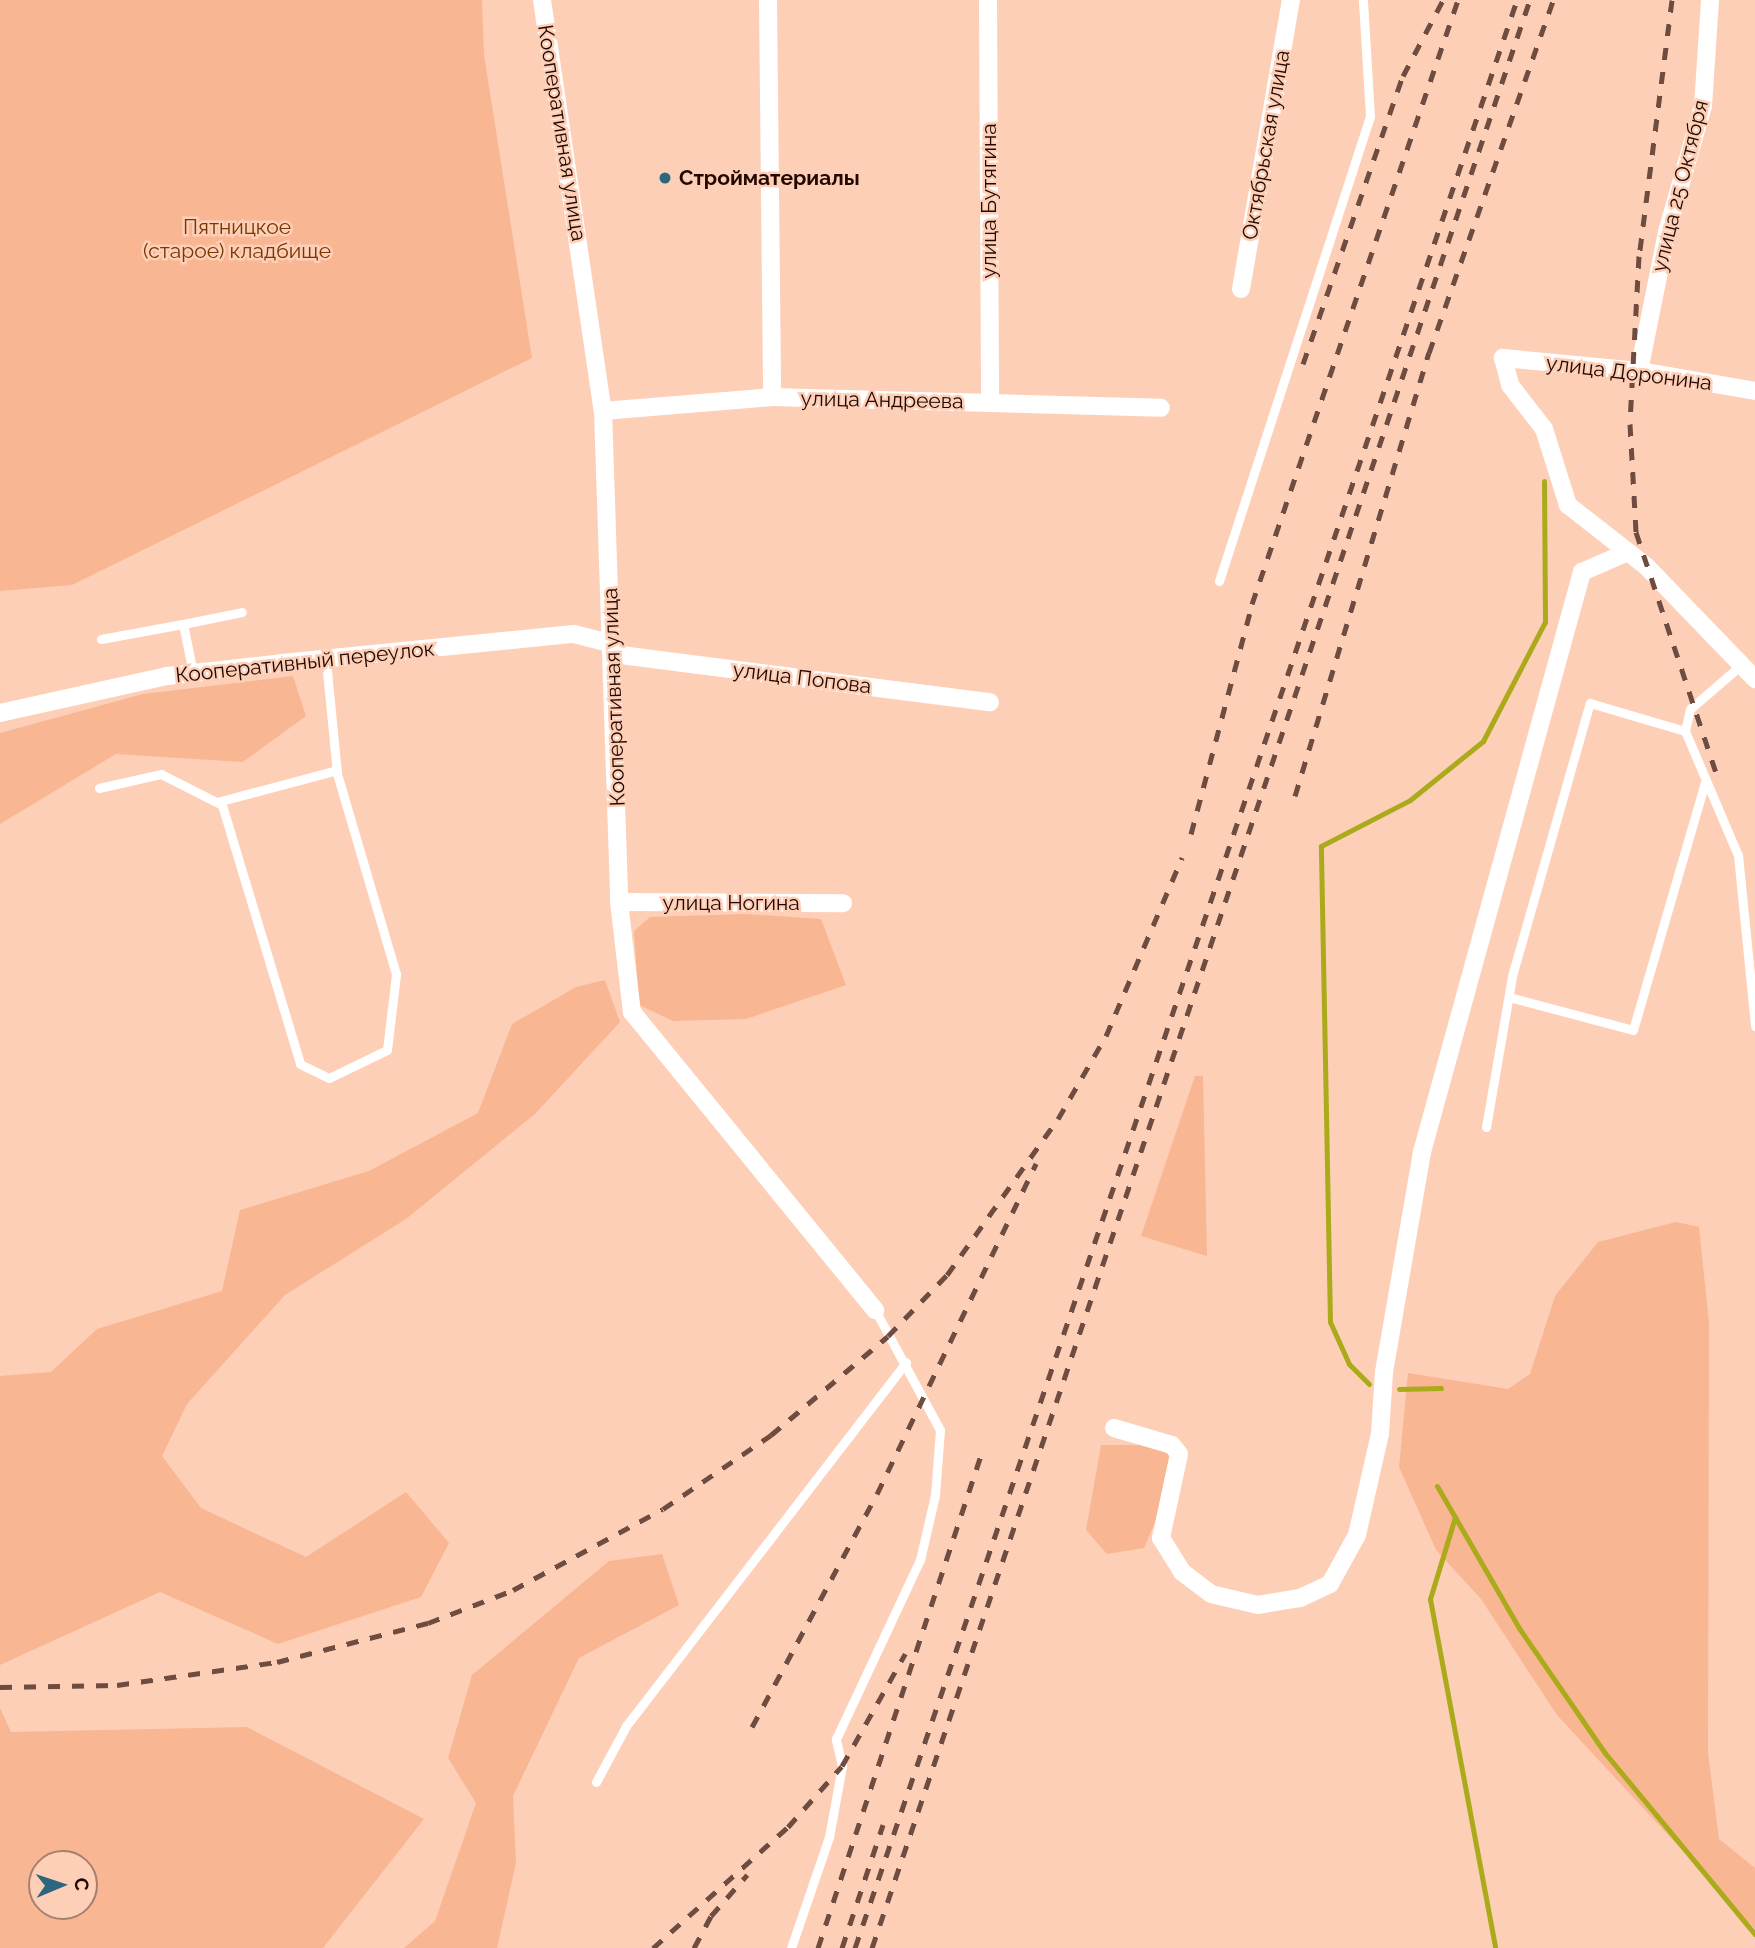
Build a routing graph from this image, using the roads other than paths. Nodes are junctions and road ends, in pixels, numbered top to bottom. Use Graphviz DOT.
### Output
graph roads {
  1 [pos="542,0"];
  2 [pos="768,0"];
  3 [pos="988,0"];
  4 [pos="1291,0"];
  5 [pos="1363,0"];
  6 [pos="1710,0"];
  7 [pos="1241,289"];
  8 [pos="1639,370"];
  9 [pos="1755,391"];
  10 [pos="772,397"];
  11 [pos="990,402"];
  12 [pos="1161,408"];
  13 [pos="603,411"];
  14 [pos="1628,552"];
  15 [pos="1219,581"];
  16 [pos="242,612"];
  17 [pos="183,624"];
  18 [pos="101,639"];
  19 [pos="613,649"];
  20 [pos="326,660"];
  21 [pos="1741,665"];
  22 [pos="193,673"];
  23 [pos="1755,679"];
  24 [pos="990,702"];
  25 [pos="0,713"];
  26 [pos="1685,731"];
  27 [pos="337,770"];
  28 [pos="1705,782"];
  29 [pos="99,788"];
  30 [pos="217,802"];
  31 [pos="619,902"];
  32 [pos="843,903"];
  33 [pos="1509,996"];
  34 [pos="1755,1026"];
  35 [pos="1486,1127"];
  36 [pos="875,1310"];
  37 [pos="906,1362"];
  38 [pos="1114,1428"];
  39 [pos="596,1782"];
  40 [pos="791,1948"];
  1 -- 13 [label="street, Кооперативная улица"];
  2 -- 10 [label="street"];
  3 -- 11 [label="street, улица Бутягина"];
  4 -- 7 [label="street, Октябрьская улица"];
  5 -- 15 [label="lane"];
  6 -- 8 [label="street, улица 25 Октября"];
  8 -- 9 [label="street, улица Доронина"];
  8 -- 14 [label="street, улица Доронина"];
  10 -- 11 [label="street, улица Андреева"];
  10 -- 13 [label="street, улица Андреева"];
  11 -- 12 [label="street, улица Андреева"];
  13 -- 19 [label="street, Кооперативная улица"];
  14 -- 21 [label="street"];
  14 -- 38 [label="street"];
  16 -- 17 [label="lane"];
  17 -- 18 [label="lane"];
  17 -- 22 [label="lane"];
  19 -- 20 [label="street, Кооперативный переулок"];
  19 -- 24 [label="street, улица Попова"];
  19 -- 31 [label="street, Кооперативная улица"];
  20 -- 22 [label="street, Кооперативный переулок"];
  20 -- 27 [label="lane"];
  21 -- 23 [label="street"];
  21 -- 26 [label="lane"];
  22 -- 25 [label="street, Кооперативный переулок"];
  26 -- 28 [label="lane"];
  26 -- 33 [label="lane"];
  27 -- 30 [label="lane"];
  27 -- 30 [label="lane"];
  28 -- 33 [label="lane"];
  28 -- 34 [label="lane"];
  29 -- 30 [label="lane"];
  31 -- 32 [label="street, улица Ногина"];
  31 -- 36 [label="street, Кооперативная улица"];
  33 -- 35 [label="lane"];
  36 -- 37 [label="lane"];
  37 -- 39 [label="lane"];
  37 -- 40 [label="lane"];
}
